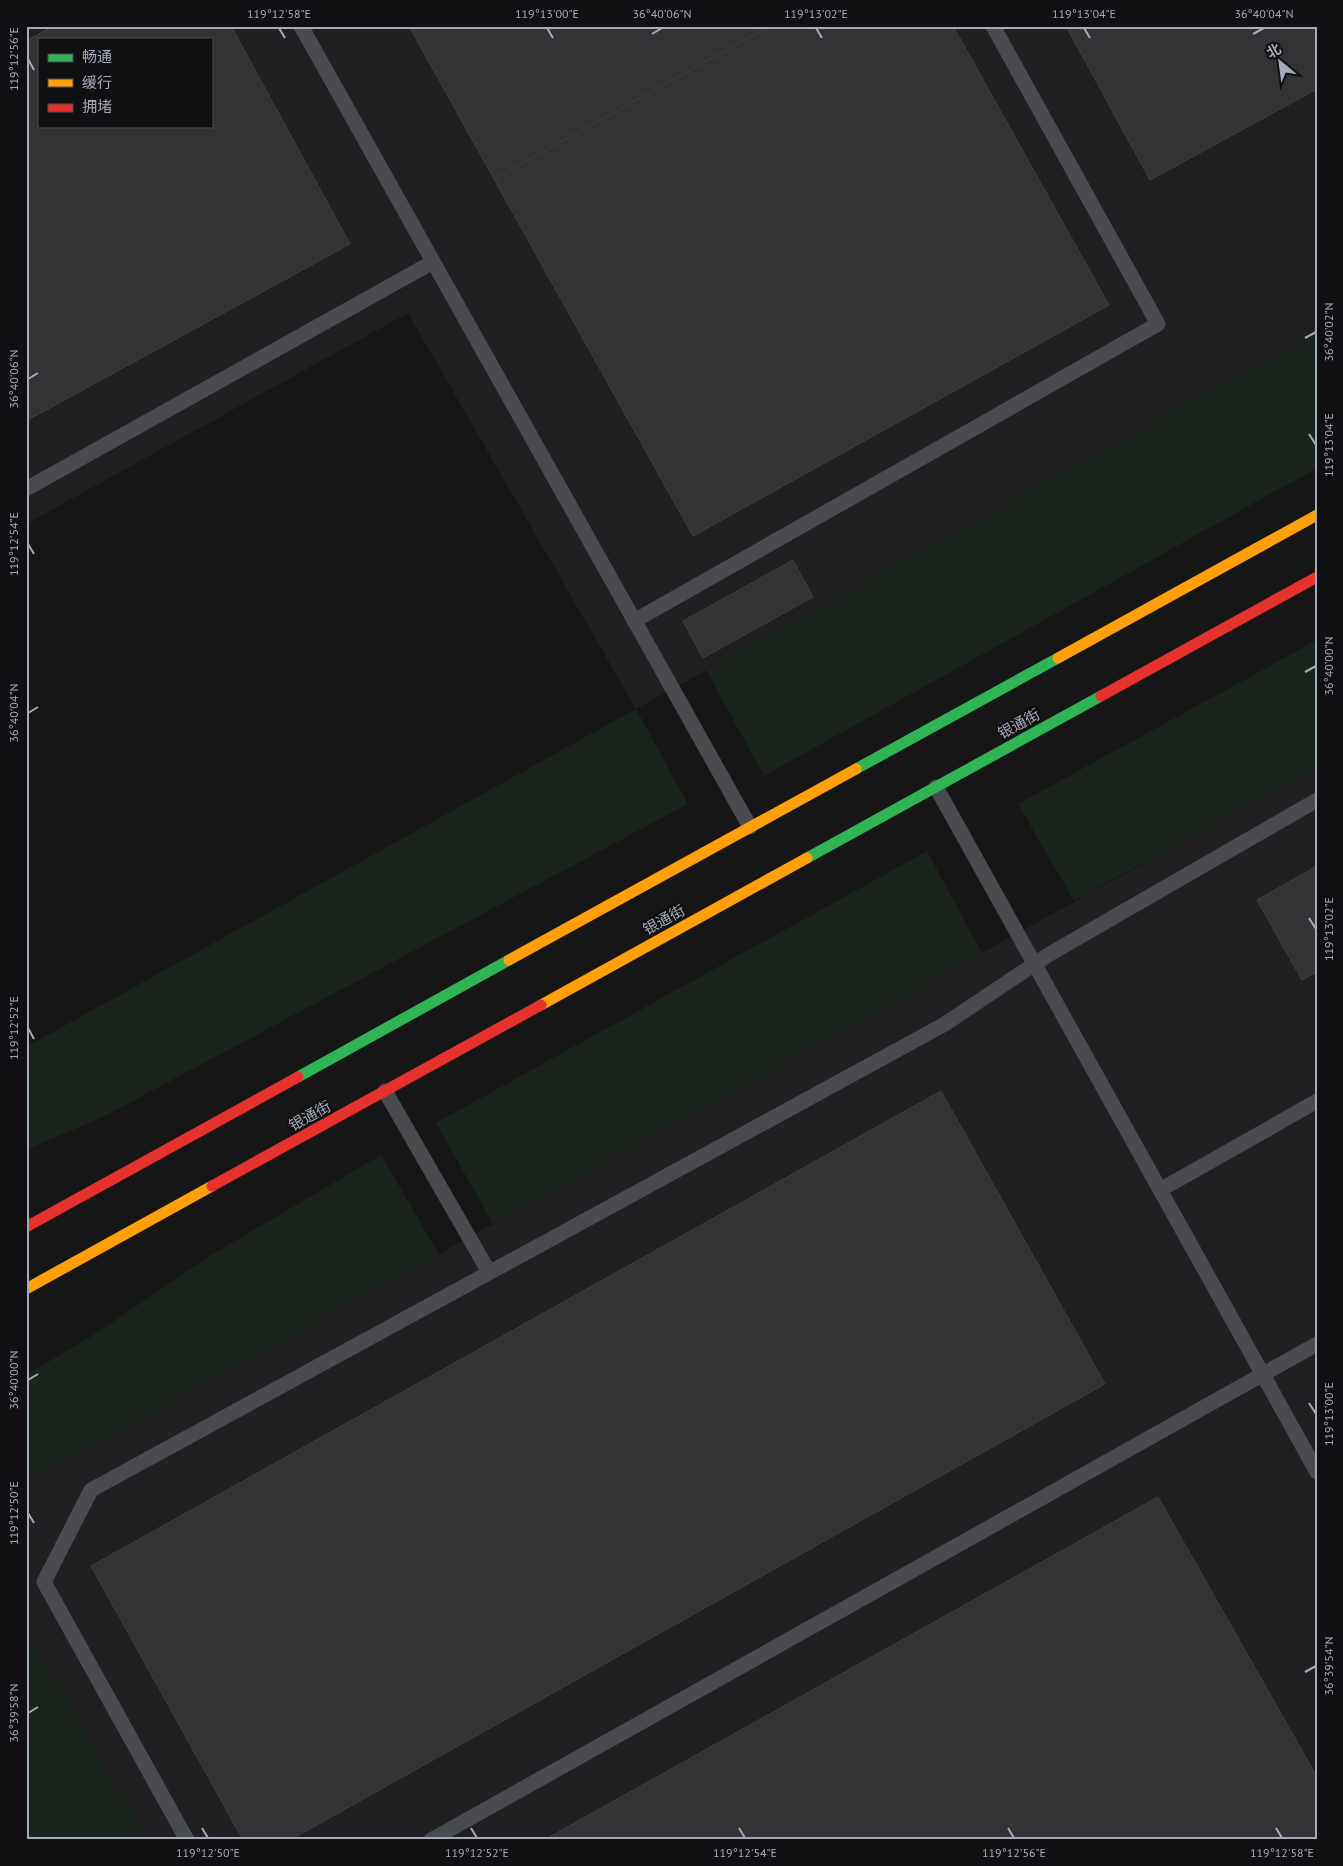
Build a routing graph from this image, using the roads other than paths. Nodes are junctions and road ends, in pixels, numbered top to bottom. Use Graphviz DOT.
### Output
graph roads {
  1 [pos="301,26"];
  2 [pos="993,26"];
  3 [pos="433,262"];
  4 [pos="26,489"];
  5 [pos="1317,515"];
  6 [pos="1317,576"];
  7 [pos="634,620"];
  8 [pos="936,787"];
  9 [pos="1317,800"];
  10 [pos="750,827"];
  11 [pos="1034,964"];
  12 [pos="385,1091"];
  13 [pos="1317,1101"];
  14 [pos="1160,1190"];
  15 [pos="26,1227"];
  16 [pos="489,1272"];
  17 [pos="26,1289"];
  18 [pos="1317,1344"];
  19 [pos="1262,1374"];
  20 [pos="1317,1472"];
  21 [pos="187,1840"];
  22 [pos="431,1840"];
  1 -- 3 [label="lane"];
  2 -- 7 [label="lane"];
  3 -- 4 [label="lane"];
  3 -- 7 [label="lane"];
  5 -- 10 [label="street"];
  6 -- 8 [label="street, 银通街"];
  7 -- 10 [label="lane"];
  8 -- 11 [label="lane"];
  8 -- 12 [label="street, 银通街"];
  9 -- 11 [label="lane"];
  10 -- 15 [label="street"];
  11 -- 14 [label="lane"];
  11 -- 16 [label="lane"];
  12 -- 16 [label="lane"];
  12 -- 17 [label="street, 银通街"];
  13 -- 14 [label="lane"];
  14 -- 19 [label="lane"];
  16 -- 21 [label="lane"];
  18 -- 19 [label="lane"];
  19 -- 20 [label="lane"];
  19 -- 22 [label="lane"];
}
